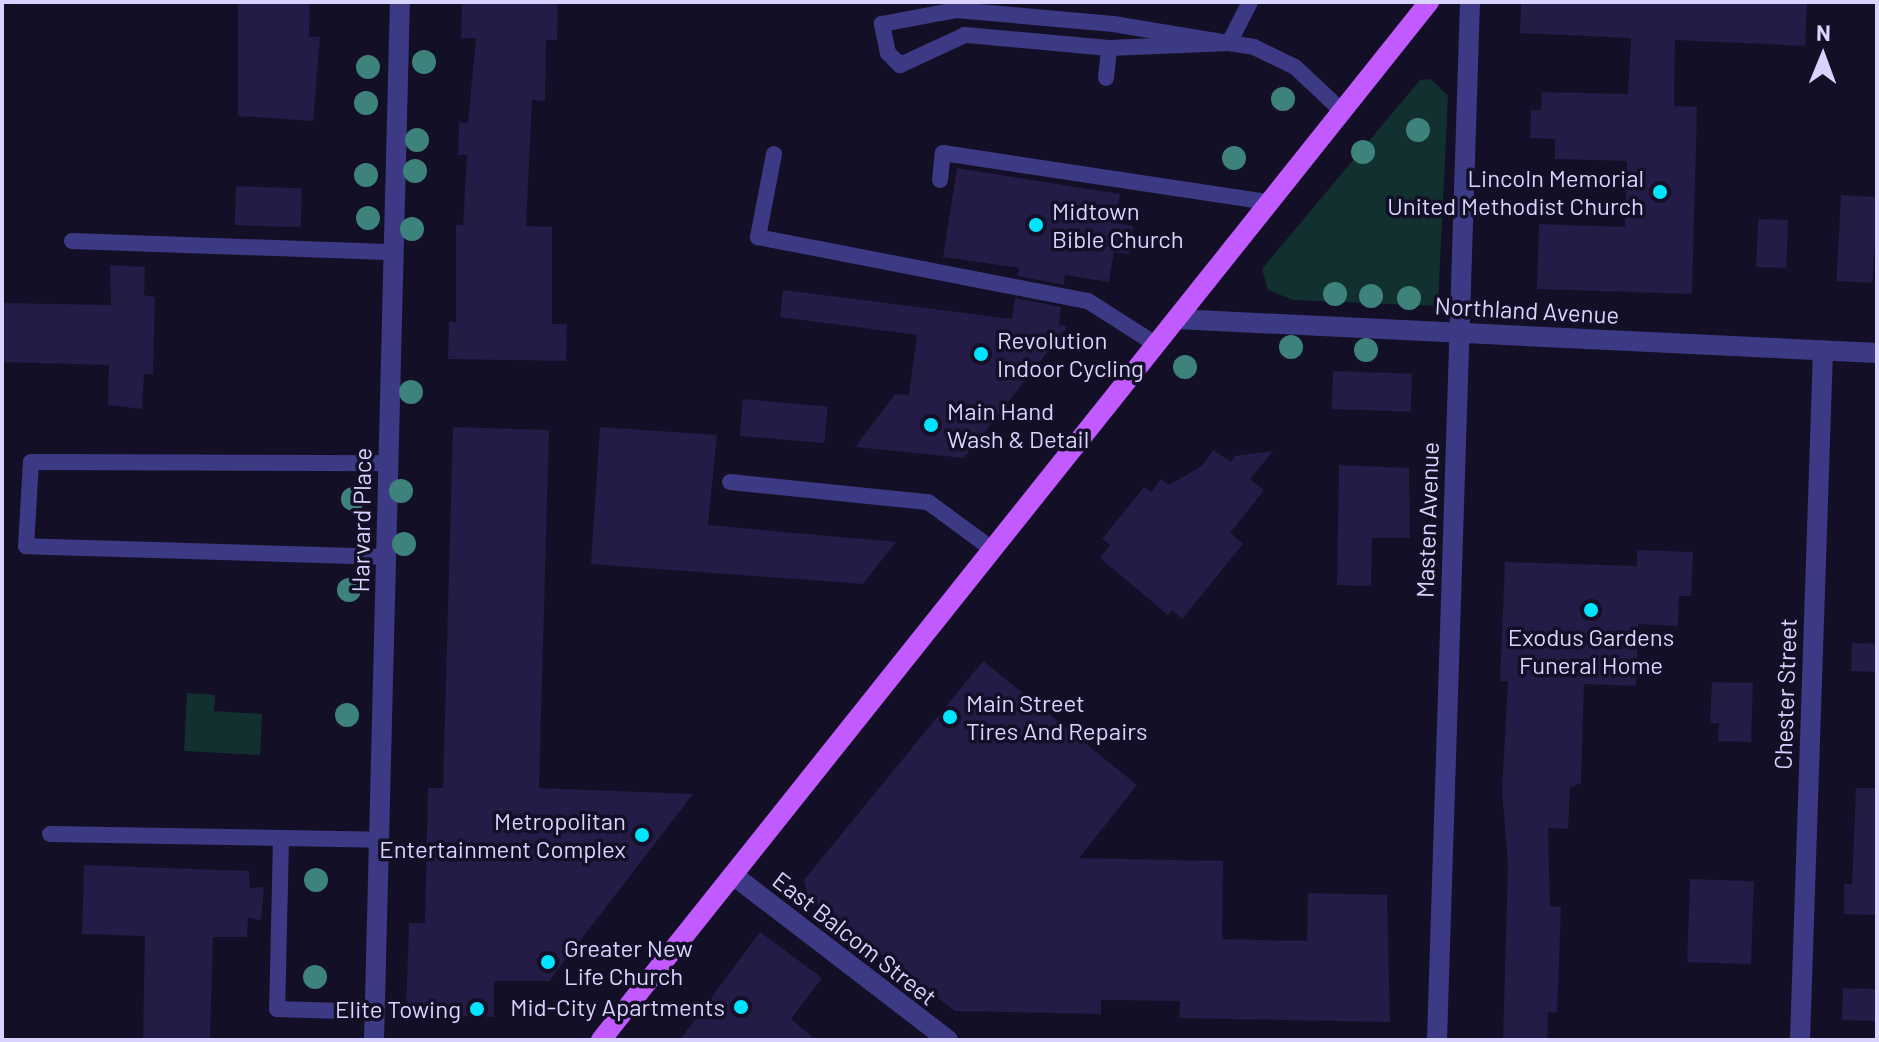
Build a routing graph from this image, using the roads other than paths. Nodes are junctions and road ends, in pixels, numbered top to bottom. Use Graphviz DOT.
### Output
graph roads {
  1 [pos="400,2"];
  2 [pos="1250,2"];
  3 [pos="1429,2"];
  4 [pos="1470,2"];
  5 [pos="1229,43"];
  6 [pos="1109,48"];
  7 [pos="1106,78"];
  8 [pos="1341,110"];
  9 [pos="774,154"];
  10 [pos="940,180"];
  11 [pos="1268,202"];
  12 [pos="72,241"];
  13 [pos="394,252"];
  14 [pos="1176,319"];
  15 [pos="1460,332"];
  16 [pos="1154,343"];
  17 [pos="1823,350"];
  18 [pos="1877,353"];
  19 [pos="389,463"];
  20 [pos="730,482"];
  21 [pos="992,549"];
  22 [pos="387,557"];
  23 [pos="50,834"];
  24 [pos="281,839"];
  25 [pos="379,840"];
  26 [pos="733,875"];
  27 [pos="375,1012"];
  28 [pos="374,1040"];
  29 [pos="601,1040"];
  30 [pos="948,1040"];
  31 [pos="1437,1040"];
  32 [pos="1800,1040"];
  1 -- 13 [label="street, Harvard Place"];
  2 -- 5 [label="lane"];
  3 -- 8 [label="main road"];
  4 -- 15 [label="street, Masten Avenue"];
  5 -- 6 [label="lane"];
  5 -- 6 [label="lane"];
  5 -- 8 [label="lane"];
  6 -- 7 [label="lane"];
  8 -- 11 [label="main road"];
  9 -- 16 [label="lane"];
  10 -- 11 [label="lane"];
  11 -- 14 [label="main road"];
  12 -- 13 [label="lane"];
  13 -- 19 [label="street, Harvard Place"];
  14 -- 15 [label="street, Northland Avenue"];
  14 -- 16 [label="main road"];
  15 -- 17 [label="street, Northland Avenue"];
  15 -- 31 [label="street, Masten Avenue"];
  16 -- 21 [label="main road"];
  17 -- 18 [label="street, Northland Avenue"];
  17 -- 32 [label="street, Chester Street"];
  19 -- 22 [label="street, Harvard Place"];
  19 -- 22 [label="lane"];
  20 -- 21 [label="lane"];
  21 -- 26 [label="main road"];
  22 -- 25 [label="street, Harvard Place"];
  23 -- 24 [label="lane"];
  24 -- 25 [label="lane"];
  24 -- 27 [label="lane"];
  25 -- 27 [label="street, Harvard Place"];
  26 -- 29 [label="main road"];
  26 -- 30 [label="street, East Balcom Street"];
  27 -- 28 [label="street, Harvard Place"];
}
